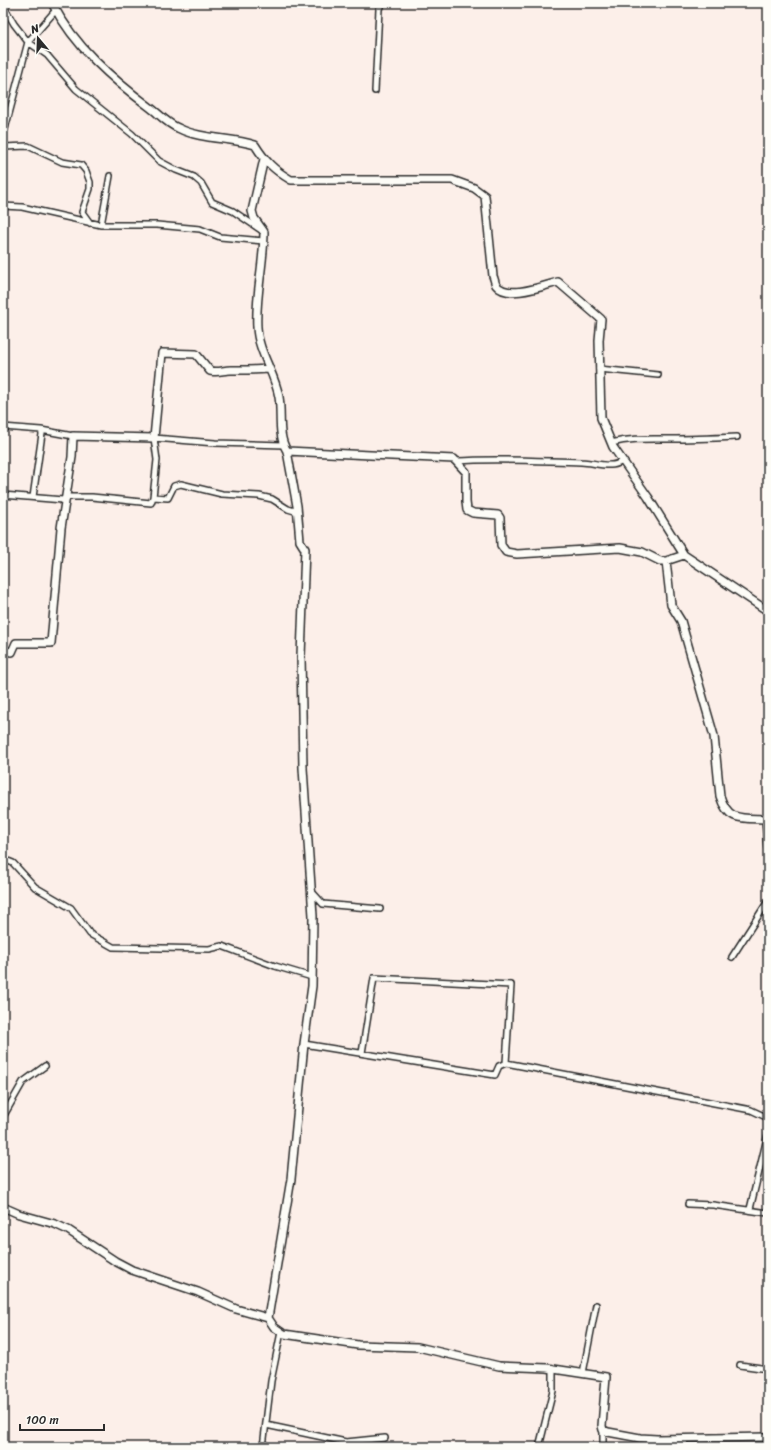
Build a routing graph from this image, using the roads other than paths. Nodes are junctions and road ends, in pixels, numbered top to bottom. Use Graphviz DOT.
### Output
graph roads {
  1 [pos="52,3"];
  2 [pos="382,3"];
  3 [pos="3,5"];
  4 [pos="56,10"];
  5 [pos="28,42"];
  6 [pos="375,91"];
  7 [pos="5,129"];
  8 [pos="3,147"];
  9 [pos="264,159"];
  10 [pos="110,176"];
  11 [pos="3,206"];
  12 [pos="90,223"];
  13 [pos="101,225"];
  14 [pos="264,232"];
  15 [pos="264,241"];
  16 [pos="269,369"];
  17 [pos="599,369"];
  18 [pos="658,375"];
  19 [pos="3,427"];
  20 [pos="41,430"];
  21 [pos="73,436"];
  22 [pos="737,437"];
  23 [pos="154,438"];
  24 [pos="611,443"];
  25 [pos="286,448"];
  26 [pos="623,461"];
  27 [pos="458,462"];
  28 [pos="3,496"];
  29 [pos="33,497"];
  30 [pos="66,497"];
  31 [pos="153,497"];
  32 [pos="298,512"];
  33 [pos="684,555"];
  34 [pos="666,561"];
  35 [pos="768,611"];
  36 [pos="3,651"];
  37 [pos="768,847"];
  38 [pos="3,860"];
  39 [pos="312,893"];
  40 [pos="768,901"];
  41 [pos="380,909"];
  42 [pos="732,957"];
  43 [pos="312,977"];
  44 [pos="304,1044"];
  45 [pos="362,1053"];
  46 [pos="506,1063"];
  47 [pos="45,1066"];
  48 [pos="3,1117"];
  49 [pos="768,1118"];
  50 [pos="768,1134"];
  51 [pos="688,1204"];
  52 [pos="3,1207"];
  53 [pos="750,1209"];
  54 [pos="768,1213"];
  55 [pos="596,1305"];
  56 [pos="268,1318"];
  57 [pos="281,1332"];
  58 [pos="740,1365"];
  59 [pos="552,1368"];
  60 [pos="768,1369"];
  61 [pos="583,1373"];
  62 [pos="266,1425"];
  63 [pos="603,1430"];
  64 [pos="768,1437"];
  65 [pos="385,1438"];
  66 [pos="684,1439"];
  67 [pos="263,1447"];
  68 [pos="539,1447"];
  69 [pos="603,1447"];
  70 [pos="685,1447"];
  71 [pos="766,1447"];
  1 -- 4 [label="street"];
  2 -- 6 [label="street"];
  3 -- 5 [label="street"];
  4 -- 5 [label="street"];
  4 -- 9 [label="street"];
  5 -- 7 [label="street"];
  5 -- 14 [label="street"];
  8 -- 12 [label="street"];
  9 -- 14 [label="street"];
  9 -- 17 [label="street"];
  10 -- 13 [label="street"];
  11 -- 12 [label="street"];
  12 -- 13 [label="street"];
  13 -- 15 [label="street"];
  14 -- 15 [label="street"];
  15 -- 16 [label="street"];
  16 -- 23 [label="street"];
  16 -- 25 [label="street"];
  17 -- 18 [label="street"];
  17 -- 24 [label="street"];
  19 -- 20 [label="street"];
  20 -- 21 [label="street"];
  20 -- 29 [label="street"];
  21 -- 23 [label="street"];
  21 -- 30 [label="street"];
  22 -- 24 [label="street"];
  23 -- 25 [label="street"];
  23 -- 31 [label="street"];
  24 -- 26 [label="street"];
  25 -- 27 [label="street"];
  25 -- 32 [label="street"];
  26 -- 27 [label="street"];
  26 -- 33 [label="street"];
  27 -- 34 [label="street"];
  28 -- 29 [label="street"];
  29 -- 30 [label="street"];
  30 -- 31 [label="street"];
  30 -- 36 [label="street"];
  31 -- 32 [label="street"];
  32 -- 39 [label="street"];
  33 -- 34 [label="street"];
  33 -- 35 [label="street"];
  34 -- 37 [label="street"];
  38 -- 43 [label="street"];
  39 -- 41 [label="street"];
  39 -- 43 [label="street"];
  40 -- 42 [label="street"];
  43 -- 44 [label="street"];
  44 -- 45 [label="street"];
  44 -- 56 [label="street"];
  45 -- 46 [label="street"];
  45 -- 46 [label="street"];
  46 -- 49 [label="street"];
  47 -- 48 [label="street"];
  50 -- 53 [label="street"];
  51 -- 53 [label="street"];
  52 -- 56 [label="street"];
  53 -- 54 [label="street"];
  55 -- 61 [label="street"];
  56 -- 57 [label="street"];
  57 -- 59 [label="street"];
  57 -- 62 [label="street"];
  58 -- 60 [label="street"];
  59 -- 61 [label="street"];
  59 -- 68 [label="street"];
  61 -- 63 [label="street"];
  62 -- 65 [label="street"];
  62 -- 67 [label="street"];
  63 -- 66 [label="street"];
  63 -- 69 [label="street"];
  64 -- 66 [label="street"];
  64 -- 71 [label="street"];
  66 -- 70 [label="street"];
}
